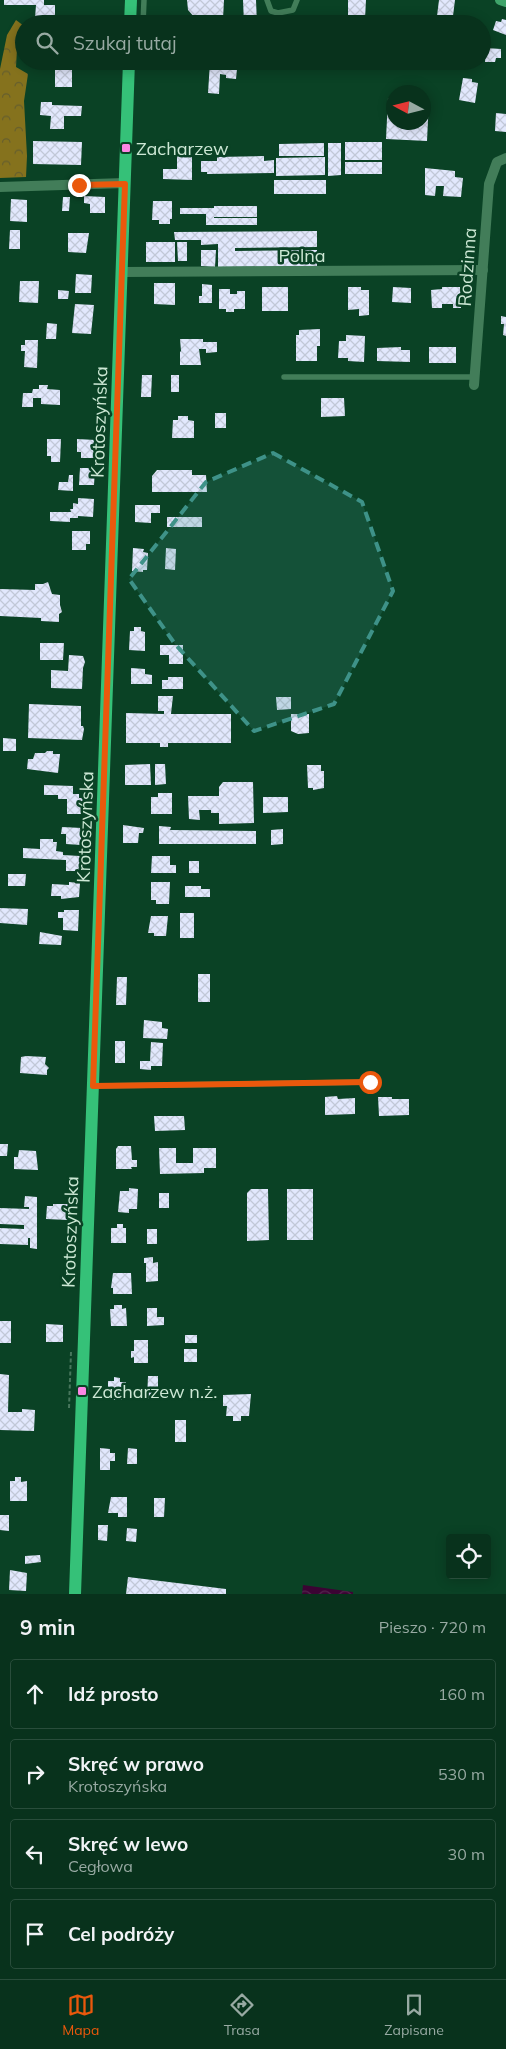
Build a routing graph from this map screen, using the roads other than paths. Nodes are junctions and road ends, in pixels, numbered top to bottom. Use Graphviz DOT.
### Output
graph roads {
  1 [pos="131,0"];
  2 [pos="144,0"];
  3 [pos="267,0"];
  4 [pos="297,0"];
  5 [pos="500,0"];
  6 [pos="506,2"];
  7 [pos="130,15"];
  8 [pos="143,15"];
  9 [pos="129,70"];
  10 [pos="506,158"];
  11 [pos="125,184"];
  12 [pos="0,187"];
  13 [pos="483,270"];
  14 [pos="122,272"];
  15 [pos="284,377"];
  16 [pos="474,381"];
  17 [pos="370,1082"];
  18 [pos="93,1086"];
  19 [pos="75,1594"];
  1 -- 7 [label="main road"];
  2 -- 8 [label="lane"];
  3 -- 4 [label="lane"];
  5 -- 6 [label="street"];
  9 -- 11 [label="main road, Krotoszyńska"];
  10 -- 13 [label="street, Rodzinna"];
  11 -- 12 [label="street"];
  11 -- 14 [label="main road, Krotoszyńska"];
  13 -- 14 [label="street, Polna"];
  13 -- 16 [label="street, Rodzinna"];
  14 -- 18 [label="main road, Krotoszyńska"];
  15 -- 16 [label="lane"];
  17 -- 18 [label="lane"];
  18 -- 19 [label="main road, Krotoszyńska"];
}
